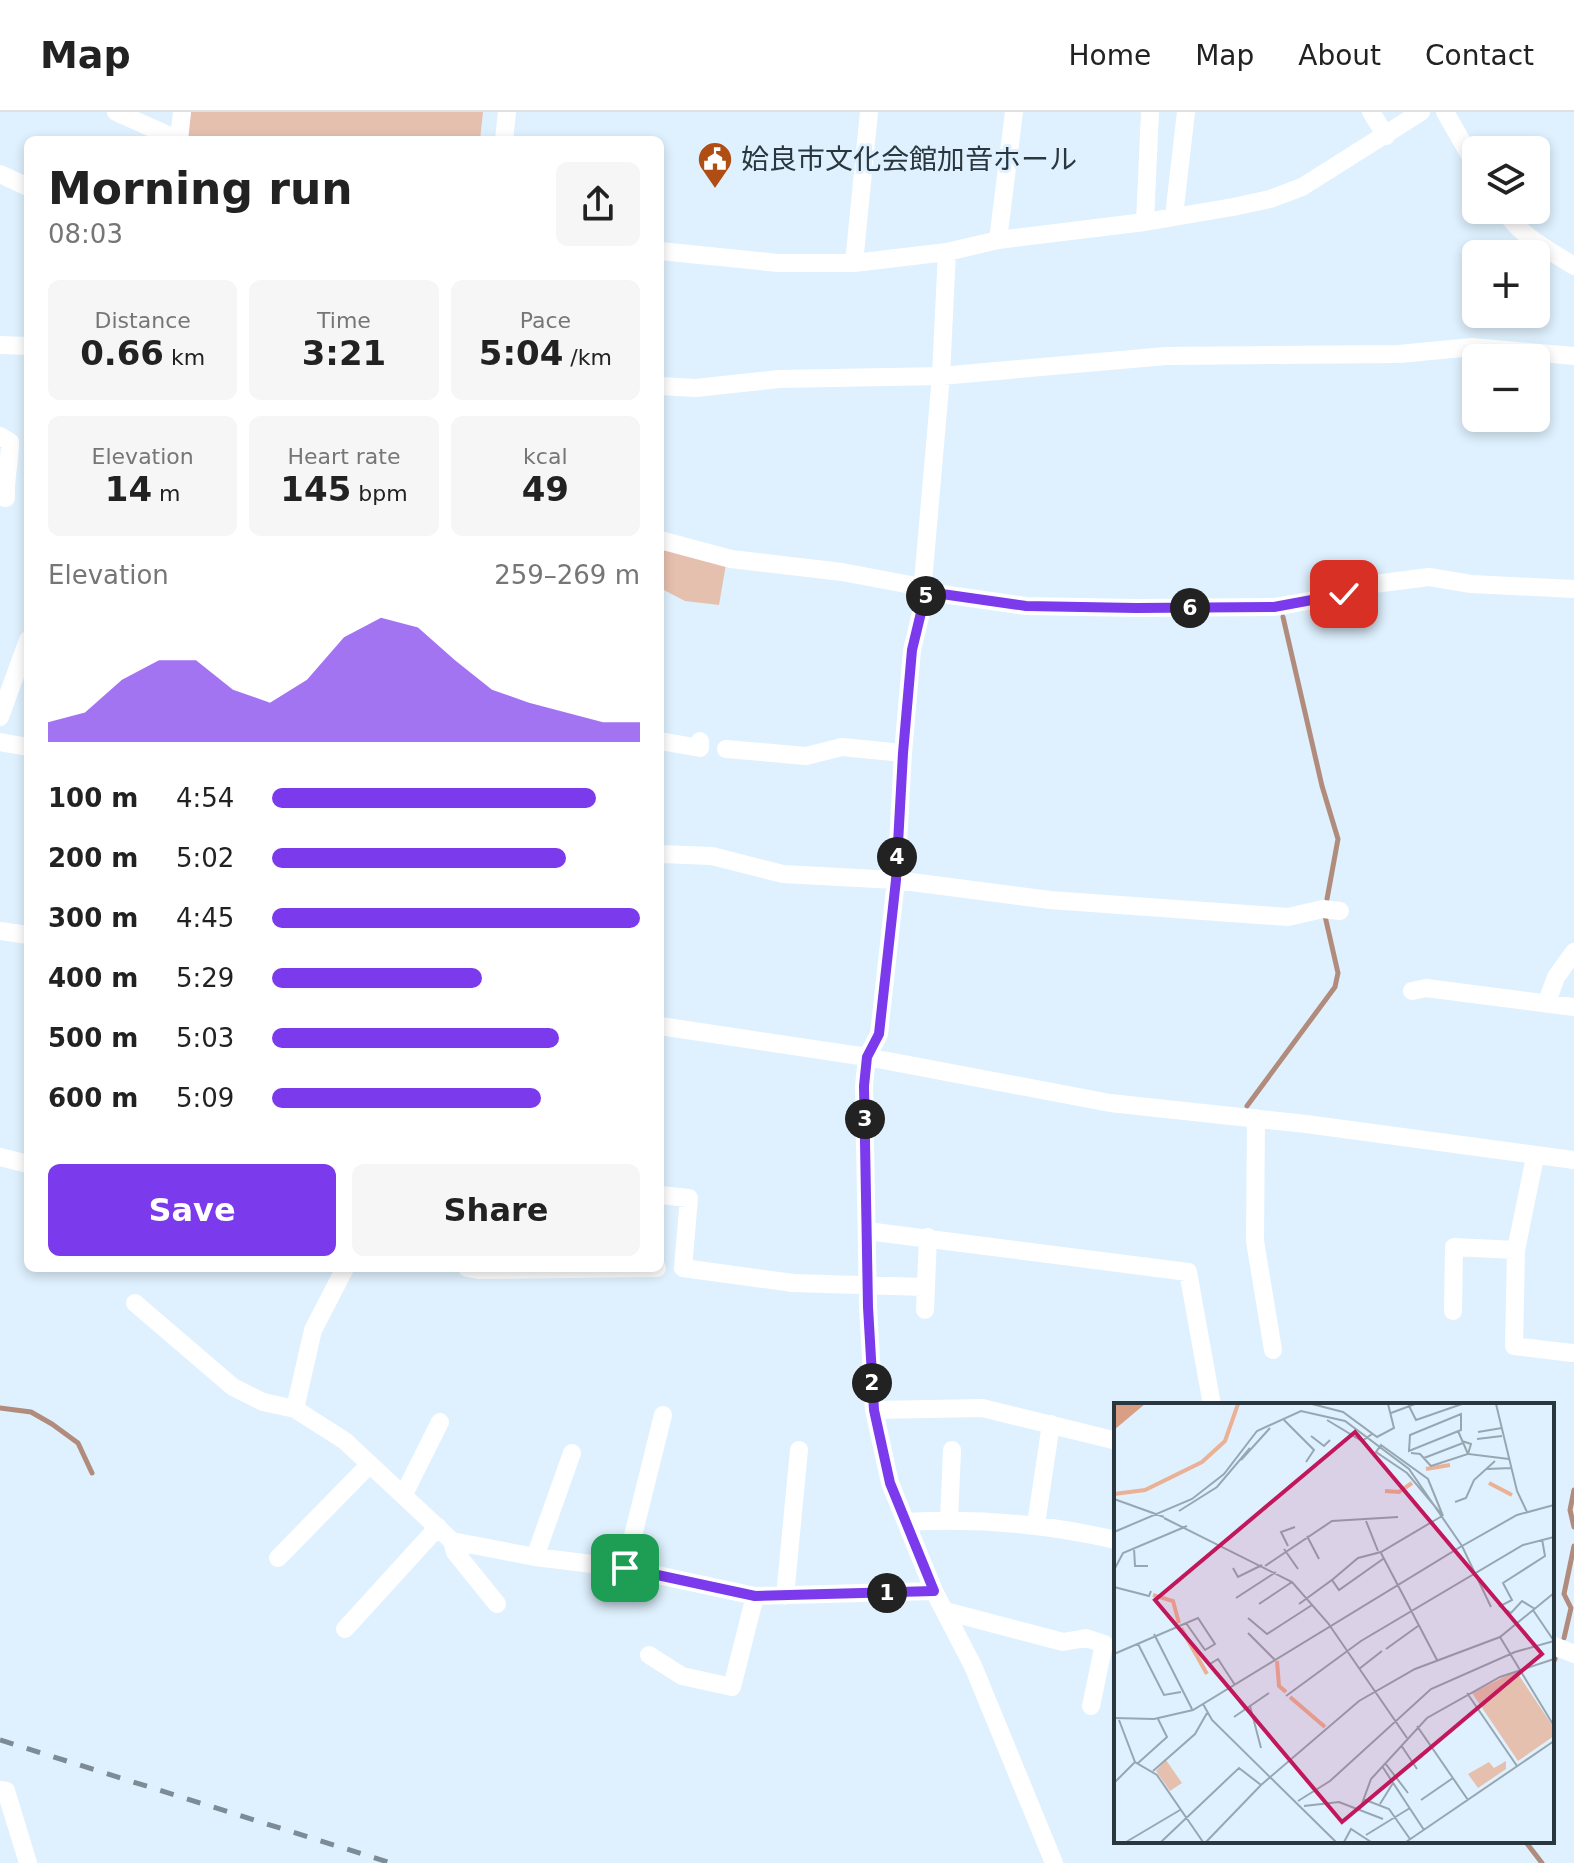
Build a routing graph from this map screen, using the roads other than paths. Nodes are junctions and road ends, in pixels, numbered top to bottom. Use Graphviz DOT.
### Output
graph roads {
  1 [pos="116,112"];
  2 [pos="182,112"];
  3 [pos="507,112"];
  4 [pos="869,112"];
  5 [pos="1014,112"];
  6 [pos="1150,112"];
  7 [pos="1186,112"];
  8 [pos="1371,112"];
  9 [pos="1421,112"];
  10 [pos="1445,112"];
  11 [pos="170,136"];
  12 [pos="179,136"];
  13 [pos="504,136"];
  14 [pos="1386,136"];
  15 [pos="1462,142"];
  16 [pos="0,174"];
  17 [pos="24,185"];
  18 [pos="1174,216"];
  19 [pos="1145,222"];
  20 [pos="1514,224"];
  21 [pos="998,240"];
  22 [pos="664,251"];
  23 [pos="947,252"];
  24 [pos="854,263"];
  25 [pos="1574,266"];
  26 [pos="0,345"];
  27 [pos="24,346"];
  28 [pos="1574,356"];
  29 [pos="941,376"];
  30 [pos="664,386"];
  31 [pos="0,436"];
  32 [pos="0,497"];
  33 [pos="664,541"];
  34 [pos="1574,589"];
  35 [pos="925,596"];
  36 [pos="24,651"];
  37 [pos="0,717"];
  38 [pos="700,741"];
  39 [pos="0,742"];
  40 [pos="664,742"];
  41 [pos="24,746"];
  42 [pos="726,749"];
  43 [pos="903,753"];
  44 [pos="664,854"];
  45 [pos="896,880"];
  46 [pos="1340,911"];
  47 [pos="0,931"];
  48 [pos="24,934"];
  49 [pos="1574,952"];
  50 [pos="1412,991"];
  51 [pos="1547,1002"];
  52 [pos="1574,1007"];
  53 [pos="664,1027"];
  54 [pos="867,1057"];
  55 [pos="1256,1118"];
  56 [pos="0,1157"];
  57 [pos="1535,1157"];
  58 [pos="1574,1160"];
  59 [pos="24,1163"];
  60 [pos="664,1195"];
  61 [pos="867,1231"];
  62 [pos="928,1237"];
  63 [pos="1516,1250"];
  64 [pos="664,1268"];
  65 [pos="683,1268"];
  66 [pos="343,1272"];
  67 [pos="868,1284"];
  68 [pos="925,1287"];
  69 [pos="135,1303"];
  70 [pos="925,1310"];
  71 [pos="1453,1311"];
  72 [pos="1273,1350"];
  73 [pos="1572,1353"];
  74 [pos="1212,1403"];
  75 [pos="295,1409"];
  76 [pos="874,1410"];
  77 [pos="663,1415"];
  78 [pos="440,1422"];
  79 [pos="1051,1424"];
  80 [pos="1113,1440"];
  81 [pos="799,1450"];
  82 [pos="952,1450"];
  83 [pos="572,1453"];
  84 [pos="370,1464"];
  85 [pos="404,1494"];
  86 [pos="949,1520"];
  87 [pos="906,1522"];
  88 [pos="1036,1524"];
  89 [pos="438,1527"];
  90 [pos="1114,1540"];
  91 [pos="452,1541"];
  92 [pos="535,1557"];
  93 [pos="278,1558"];
  94 [pos="625,1568"];
  95 [pos="934,1591"];
  96 [pos="755,1596"];
  97 [pos="785,1596"];
  98 [pos="497,1604"];
  99 [pos="945,1611"];
  100 [pos="345,1629"];
  101 [pos="1554,1646"];
  102 [pos="1574,1654"];
  103 [pos="649,1655"];
  104 [pos="1091,1706"];
  105 [pos="0,1790"];
  106 [pos="28,1863"];
  107 [pos="1054,1863"];
  1 -- 11 [label="street"];
  2 -- 12 [label="street"];
  3 -- 13 [label="street"];
  4 -- 24 [label="street"];
  5 -- 21 [label="street"];
  6 -- 19 [label="street"];
  7 -- 18 [label="street"];
  8 -- 14 [label="street"];
  9 -- 14 [label="street"];
  10 -- 15 [label="street"];
  14 -- 18 [label="street"];
  16 -- 17 [label="street"];
  18 -- 19 [label="street"];
  19 -- 21 [label="street"];
  20 -- 25 [label="street"];
  21 -- 23 [label="street"];
  22 -- 24 [label="street"];
  23 -- 24 [label="street"];
  23 -- 29 [label="street"];
  26 -- 27 [label="street"];
  28 -- 29 [label="street"];
  29 -- 30 [label="street"];
  29 -- 35 [label="street"];
  31 -- 32 [label="street"];
  33 -- 35 [label="street"];
  34 -- 35 [label="street"];
  35 -- 43 [label="street"];
  36 -- 37 [label="street"];
  38 -- 40 [label="street"];
  39 -- 41 [label="street"];
  42 -- 43 [label="street"];
  43 -- 45 [label="street"];
  44 -- 45 [label="street"];
  45 -- 46 [label="street"];
  45 -- 54 [label="street"];
  47 -- 48 [label="street"];
  49 -- 51 [label="street"];
  50 -- 51 [label="street"];
  51 -- 52 [label="street"];
  53 -- 54 [label="street"];
  54 -- 55 [label="street"];
  54 -- 61 [label="street"];
  55 -- 57 [label="street"];
  55 -- 72 [label="street"];
  56 -- 59 [label="street"];
  57 -- 58 [label="street"];
  57 -- 63 [label="street"];
  60 -- 65 [label="street"];
  61 -- 62 [label="street"];
  61 -- 67 [label="street"];
  62 -- 68 [label="street"];
  62 -- 74 [label="street"];
  63 -- 71 [label="street"];
  63 -- 73 [label="street"];
  64 -- 65 [label="street"];
  65 -- 67 [label="street"];
  66 -- 75 [label="street"];
  67 -- 68 [label="street"];
  67 -- 76 [label="street"];
  68 -- 70 [label="street"];
  69 -- 75 [label="street"];
  75 -- 84 [label="street"];
  76 -- 79 [label="street"];
  76 -- 87 [label="street"];
  77 -- 94 [label="street"];
  78 -- 85 [label="street"];
  79 -- 80 [label="street"];
  79 -- 88 [label="street"];
  81 -- 97 [label="street"];
  82 -- 86 [label="street"];
  83 -- 92 [label="street"];
  84 -- 85 [label="street"];
  84 -- 93 [label="street"];
  85 -- 89 [label="street"];
  86 -- 87 [label="street"];
  86 -- 88 [label="street"];
  87 -- 95 [label="street"];
  88 -- 90 [label="street"];
  89 -- 91 [label="street"];
  89 -- 100 [label="street"];
  91 -- 92 [label="street"];
  91 -- 98 [label="street"];
  92 -- 94 [label="street"];
  94 -- 96 [label="street"];
  95 -- 97 [label="street"];
  95 -- 99 [label="street"];
  96 -- 97 [label="street"];
  96 -- 103 [label="street"];
  99 -- 104 [label="street"];
  99 -- 107 [label="street"];
  101 -- 102 [label="street"];
  105 -- 106 [label="street"];
}
